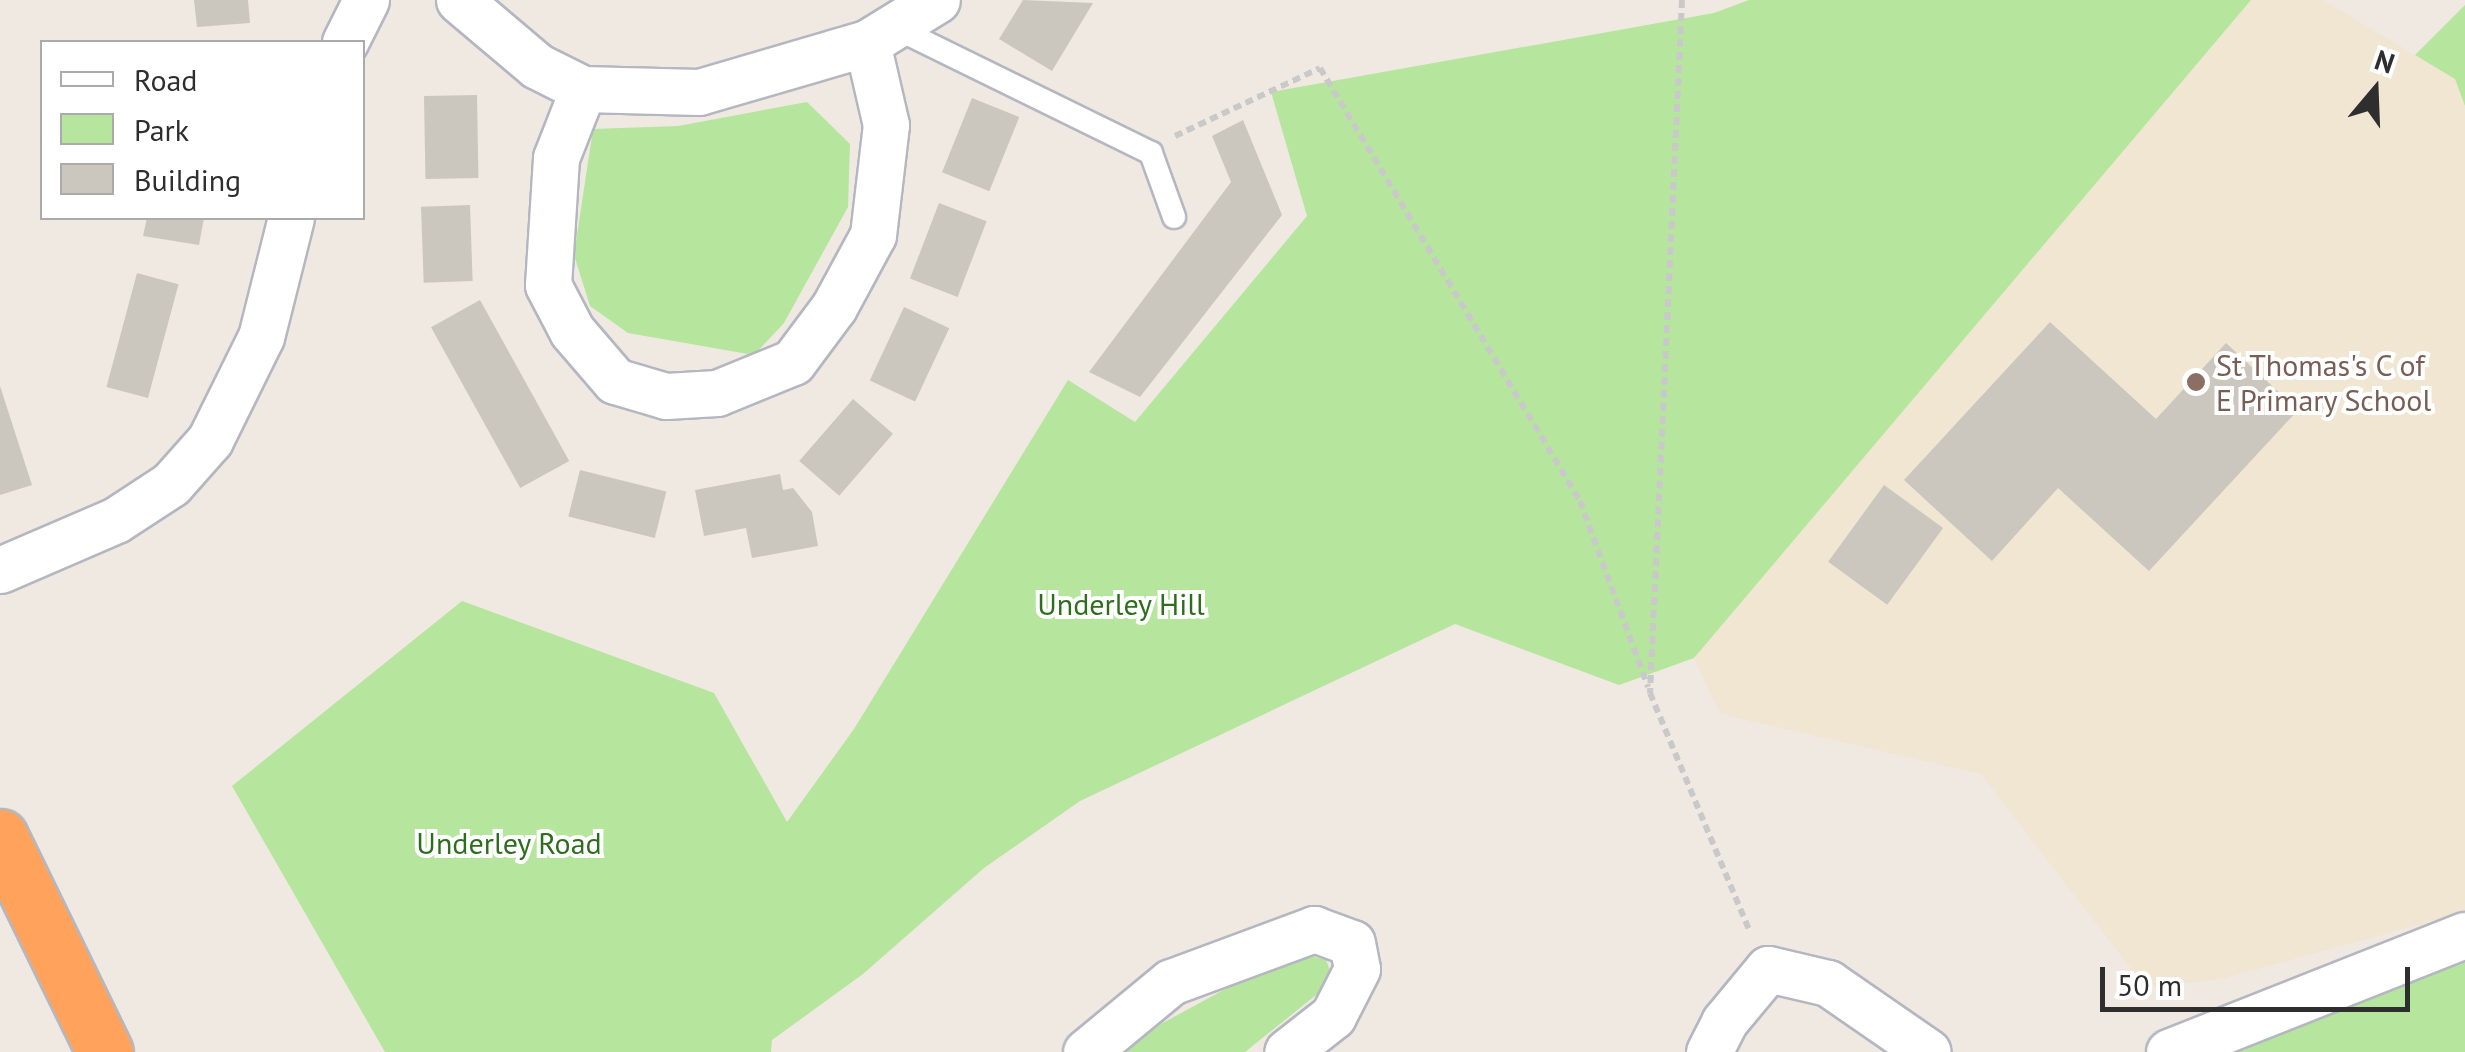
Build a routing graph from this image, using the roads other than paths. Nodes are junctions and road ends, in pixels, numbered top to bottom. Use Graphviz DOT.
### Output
graph roads {
  1 [pos="366,0"];
  2 [pos="459,0"];
  3 [pos="936,0"];
  4 [pos="882,36"];
  5 [pos="346,40"];
  6 [pos="583,89"];
  7 [pos="1174,217"];
  8 [pos="290,220"];
  9 [pos="0,570"];
  10 [pos="0,837"];
  11 [pos="2465,935"];
  12 [pos="104,1052"];
  13 [pos="1086,1052"];
  14 [pos="1287,1052"];
  15 [pos="1709,1052"];
  16 [pos="1928,1052"];
  17 [pos="2168,1052"];
  1 -- 5 [label="street"];
  2 -- 6 [label="street"];
  3 -- 4 [label="street"];
  4 -- 6 [label="street"];
  4 -- 6 [label="street"];
  4 -- 7 [label="lane"];
  8 -- 9 [label="street"];
  10 -- 12 [label="highway"];
  11 -- 17 [label="street"];
  13 -- 14 [label="street"];
  15 -- 16 [label="street"];
}
